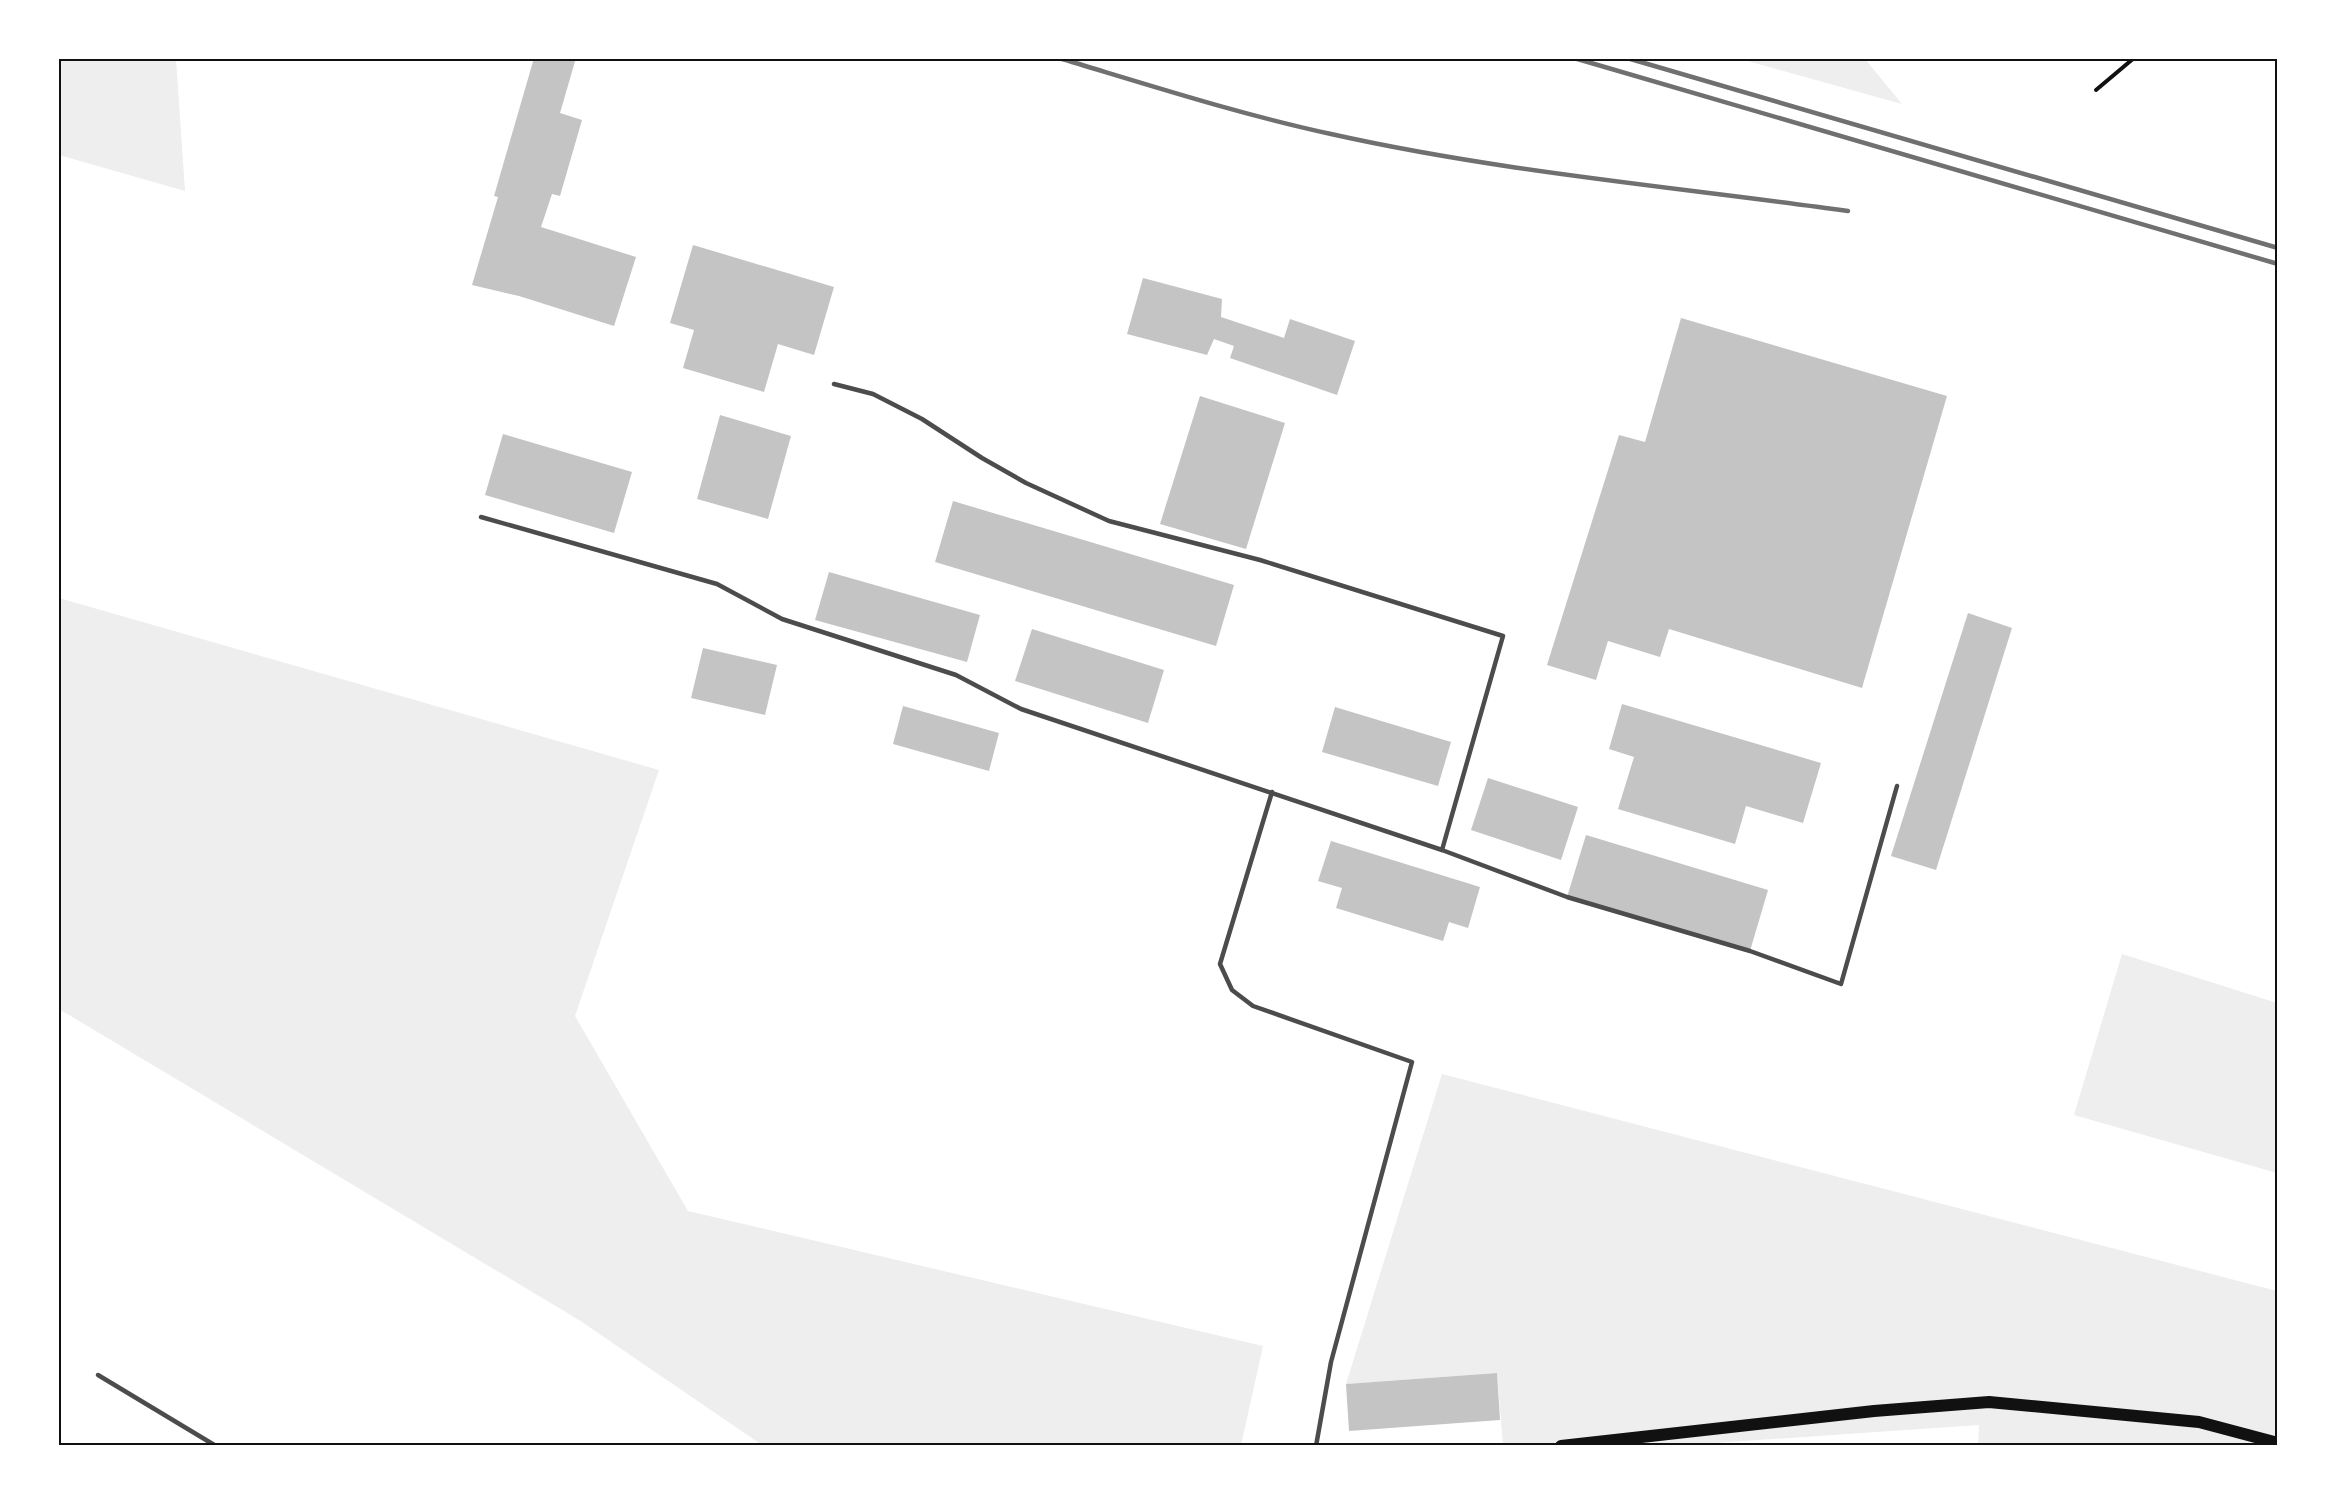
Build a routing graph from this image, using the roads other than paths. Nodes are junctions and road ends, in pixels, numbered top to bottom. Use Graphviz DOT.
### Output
graph roads {
  1 [pos="834,384"];
  2 [pos="482,517"];
  3 [pos="1897,786"];
  4 [pos="1272,792"];
  5 [pos="1442,850"];
  6 [pos="98,1375"];
  7 [pos="2277,1443"];
  8 [pos="216,1446"];
  9 [pos="1316,1446"];
  10 [pos="1561,1446"];
  1 -- 5 [label="lane"];
  2 -- 4 [label="lane"];
  3 -- 5 [label="lane"];
  4 -- 5 [label="lane"];
  4 -- 9 [label="lane"];
  6 -- 8 [label="lane"];
  7 -- 10 [label="main road"];
}
